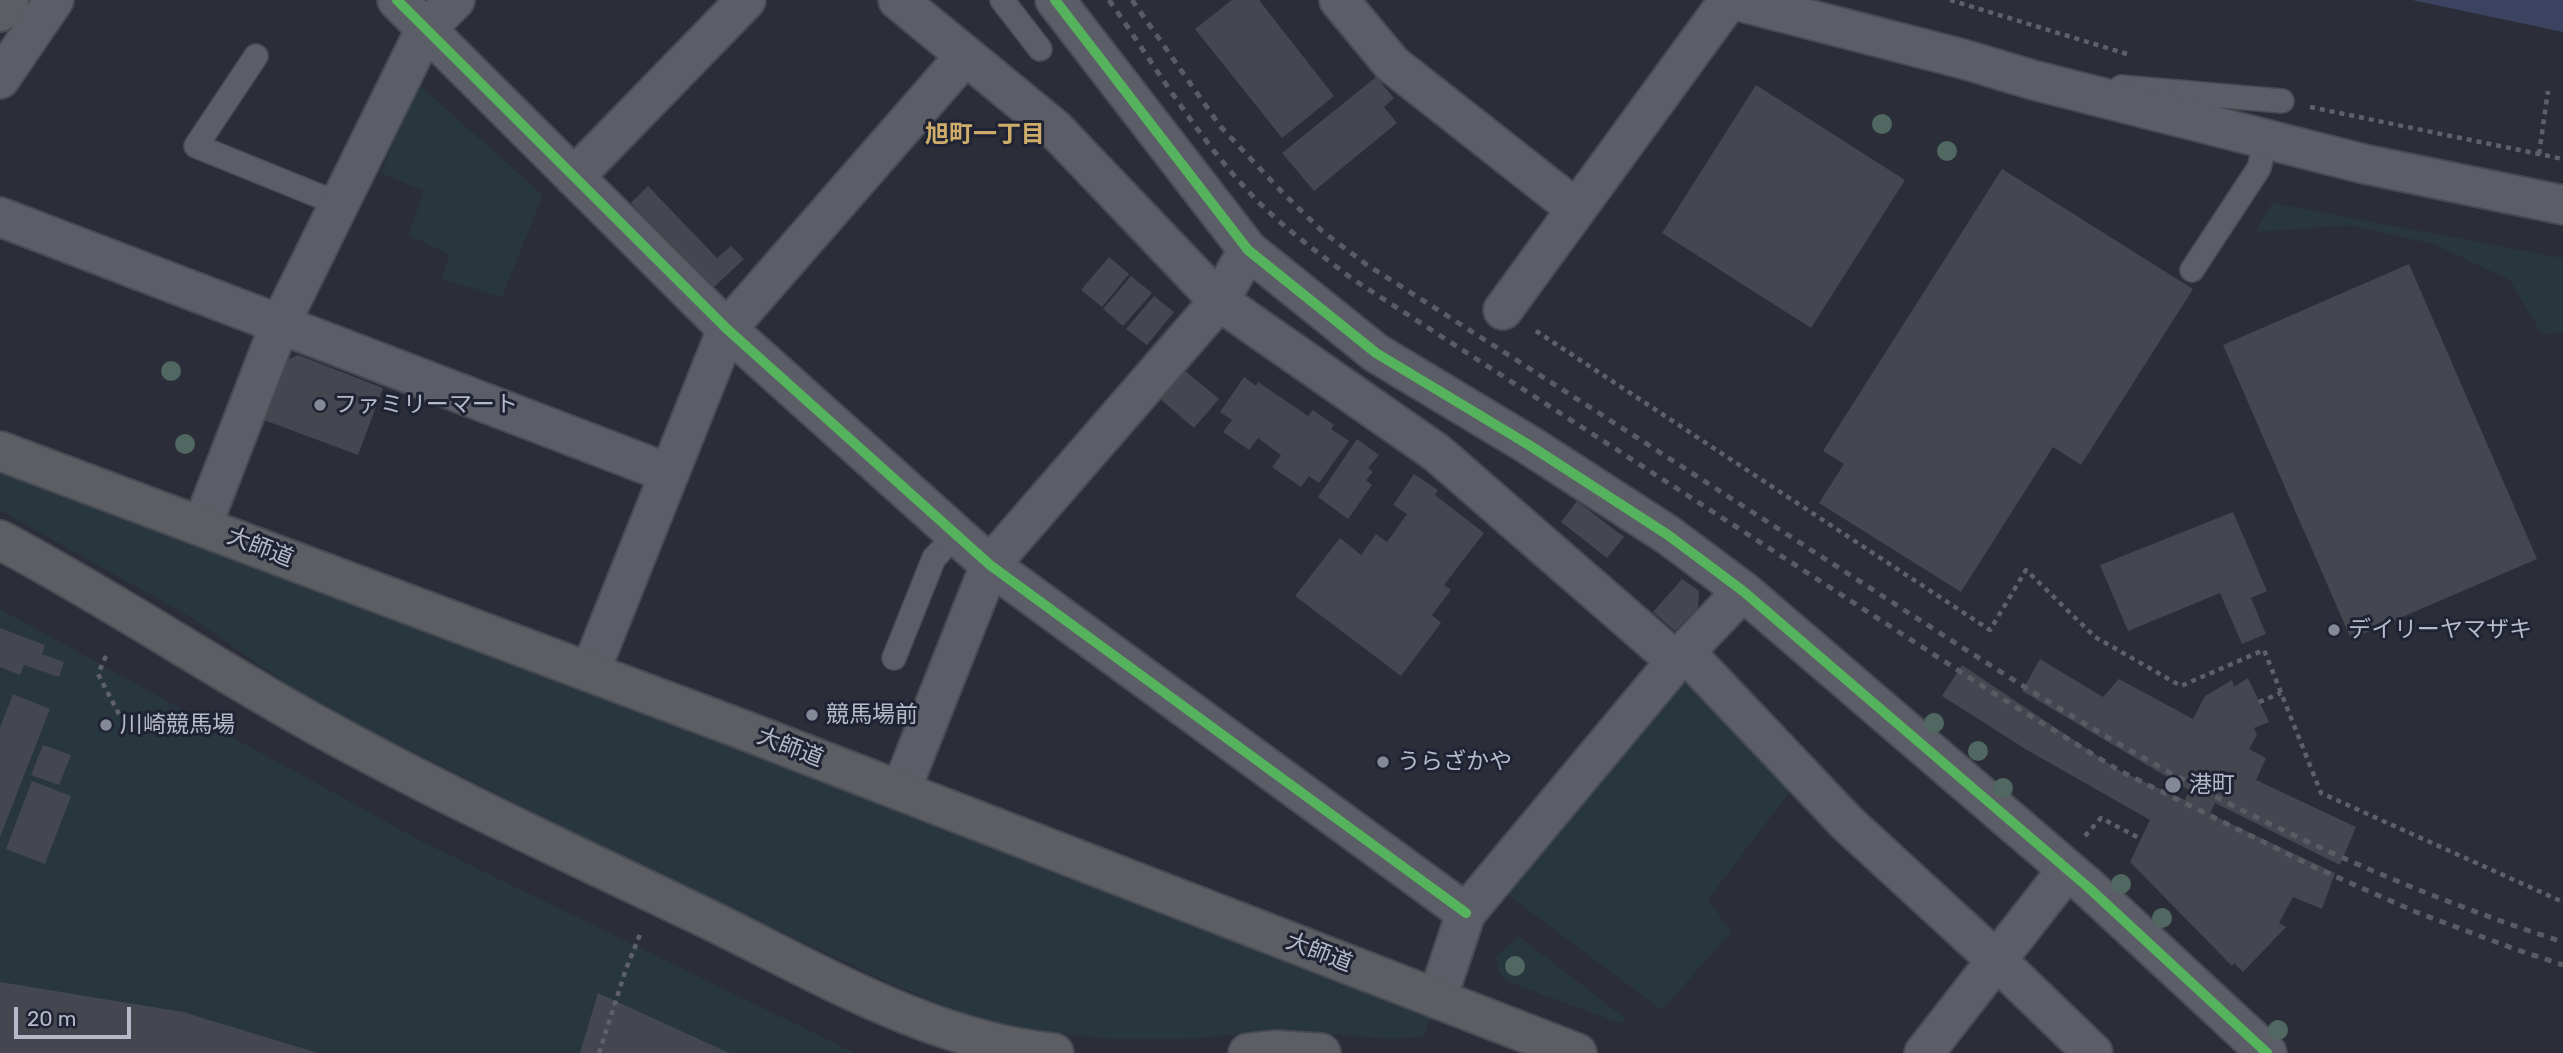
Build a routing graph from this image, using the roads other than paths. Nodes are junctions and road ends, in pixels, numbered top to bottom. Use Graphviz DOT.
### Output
graph roads {
  1 [pos="9,0"];
  2 [pos="54,0"];
  3 [pos="397,0"];
  4 [pos="455,0"];
  5 [pos="746,0"];
  6 [pos="898,0"];
  7 [pos="1002,0"];
  8 [pos="1055,0"];
  9 [pos="1339,0"];
  10 [pos="1731,0"];
  11 [pos="0,12"];
  12 [pos="425,30"];
  13 [pos="1040,49"];
  14 [pos="965,55"];
  15 [pos="256,56"];
  16 [pos="0,79"];
  17 [pos="2033,80"];
  18 [pos="2281,101"];
  19 [pos="2266,140"];
  20 [pos="574,177"];
  21 [pos="339,204"];
  22 [pos="2563,205"];
  23 [pos="1576,208"];
  24 [pos="0,217"];
  25 [pos="1248,250"];
  26 [pos="2192,270"];
  27 [pos="1219,301"];
  28 [pos="1503,310"];
  29 [pos="280,324"];
  30 [pos="727,329"];
  31 [pos="0,451"];
  32 [pos="668,473"];
  33 [pos="202,526"];
  34 [pos="956,535"];
  35 [pos="0,540"];
  36 [pos="990,565"];
  37 [pos="1743,591"];
  38 [pos="1680,657"];
  39 [pos="894,658"];
  40 [pos="590,672"];
  41 [pos="901,790"];
  42 [pos="2071,858"];
  43 [pos="1466,913"];
  44 [pos="1982,947"];
  45 [pos="2012,975"];
  46 [pos="1437,999"];
  47 [pos="965,1043"];
  48 [pos="1054,1053"];
  49 [pos="1248,1053"];
  50 [pos="1321,1053"];
  51 [pos="1577,1053"];
  52 [pos="1924,1053"];
  53 [pos="2093,1053"];
  54 [pos="2267,1053"];
  1 -- 11 [label="highway"];
  2 -- 16 [label="street"];
  3 -- 12 [label="street"];
  4 -- 12 [label="street"];
  5 -- 20 [label="street"];
  6 -- 14 [label="street"];
  7 -- 13 [label="lane"];
  8 -- 25 [label="street"];
  9 -- 23 [label="street"];
  10 -- 17 [label="street"];
  10 -- 23 [label="street"];
  12 -- 20 [label="street"];
  12 -- 21 [label="street"];
  14 -- 27 [label="street"];
  14 -- 30 [label="street"];
  15 -- 21 [label="lane"];
  17 -- 18 [label="lane"];
  17 -- 19 [label="street"];
  19 -- 22 [label="street"];
  19 -- 26 [label="lane"];
  20 -- 30 [label="street"];
  21 -- 29 [label="street"];
  23 -- 28 [label="street"];
  24 -- 29 [label="street"];
  25 -- 27 [label="street"];
  25 -- 37 [label="street"];
  27 -- 36 [label="street"];
  27 -- 38 [label="street"];
  29 -- 32 [label="street"];
  29 -- 33 [label="street"];
  30 -- 32 [label="street"];
  30 -- 34 [label="street"];
  31 -- 33 [label="highway, 大師道"];
  32 -- 40 [label="street"];
  33 -- 40 [label="highway, 大師道"];
  34 -- 36 [label="street"];
  34 -- 39 [label="lane"];
  35 -- 47 [label="highway"];
  36 -- 41 [label="street"];
  36 -- 43 [label="street"];
  37 -- 38 [label="street"];
  37 -- 42 [label="street"];
  38 -- 43 [label="street"];
  38 -- 44 [label="street"];
  40 -- 41 [label="highway, 大師道"];
  41 -- 46 [label="highway, 大師道"];
  42 -- 52 [label="street"];
  42 -- 54 [label="street"];
  43 -- 46 [label="street"];
  45 -- 53 [label="street"];
  46 -- 51 [label="highway, 大師道"];
  47 -- 48 [label="highway"];
  49 -- 50 [label="highway"];
}
